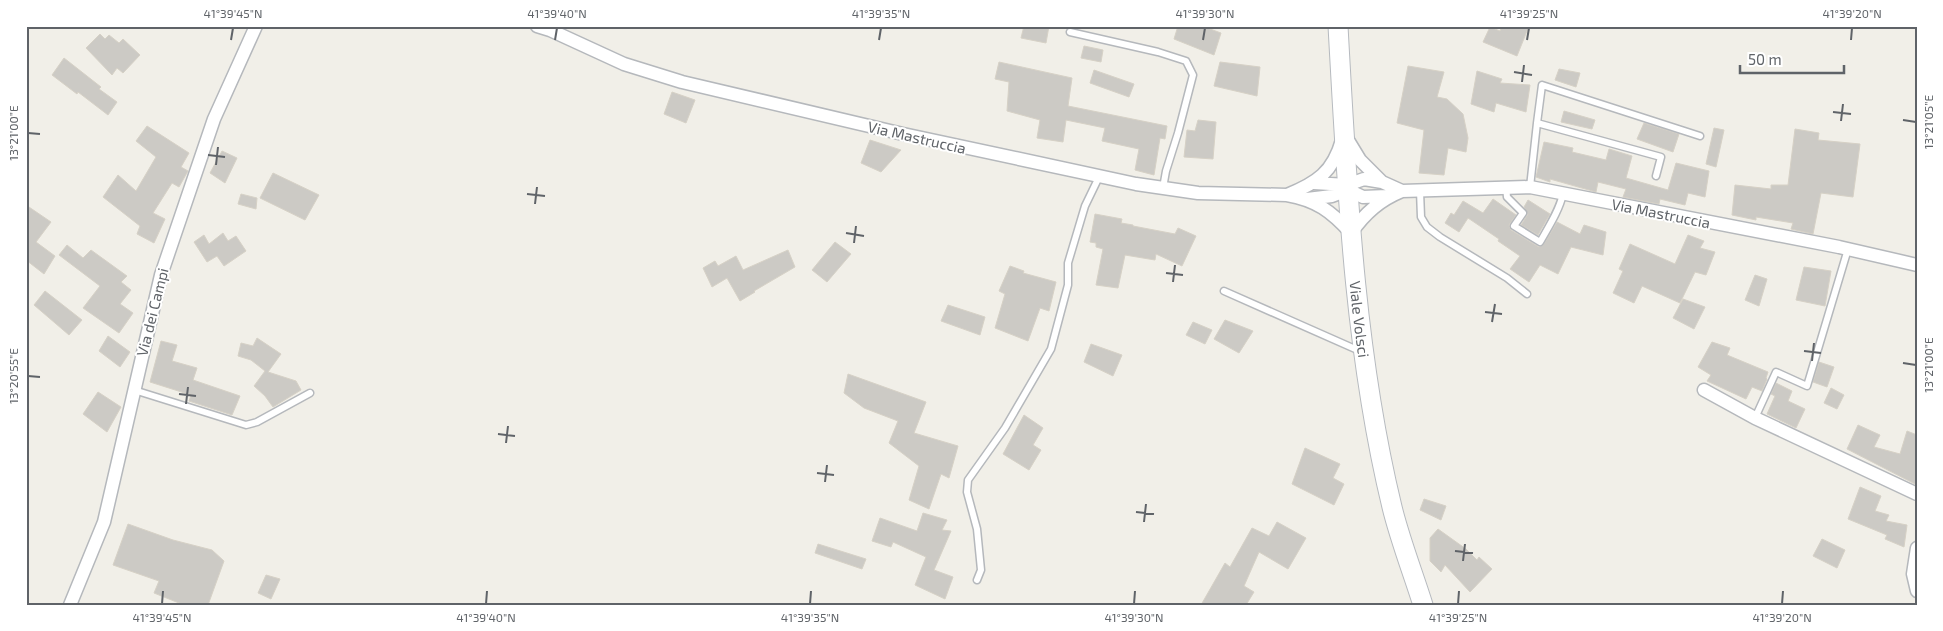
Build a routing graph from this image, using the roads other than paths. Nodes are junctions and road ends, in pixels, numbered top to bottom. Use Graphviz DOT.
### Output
graph roads {
  1 [pos="256,26"];
  2 [pos="537,26"];
  3 [pos="1338,26"];
  4 [pos="1070,32"];
  5 [pos="1536,123"];
  6 [pos="1344,133"];
  7 [pos="1700,136"];
  8 [pos="1099,176"];
  9 [pos="1656,176"];
  10 [pos="1382,182"];
  11 [pos="1314,183"];
  12 [pos="1506,187"];
  13 [pos="1163,188"];
  14 [pos="1348,188"];
  15 [pos="1530,188"];
  16 [pos="1420,191"];
  17 [pos="1396,194"];
  18 [pos="1562,194"];
  19 [pos="1287,195"];
  20 [pos="1307,199"];
  21 [pos="1351,233"];
  22 [pos="1848,249"];
  23 [pos="1917,265"];
  24 [pos="1224,291"];
  25 [pos="1527,294"];
  26 [pos="1363,352"];
  27 [pos="134,390"];
  28 [pos="1704,390"];
  29 [pos="310,393"];
  30 [pos="1754,418"];
  31 [pos="1917,494"];
  32 [pos="1917,548"];
  33 [pos="977,580"];
  34 [pos="1917,591"];
  35 [pos="70,605"];
  36 [pos="1423,605"];
  1 -- 27 [label="street, Via dei Campi"];
  2 -- 8 [label="street, Via Mastruccia"];
  3 -- 6 [label="main road, Viale Volsci"];
  4 -- 13 [label="lane"];
  5 -- 7 [label="lane"];
  5 -- 9 [label="lane"];
  5 -- 15 [label="lane"];
  6 -- 10 [label="street"];
  6 -- 11 [label="street"];
  6 -- 14 [label="main road, Viale Volsci"];
  8 -- 13 [label="street, Via Mastruccia"];
  8 -- 33 [label="lane"];
  10 -- 14 [label="street"];
  10 -- 17 [label="street"];
  11 -- 14 [label="street"];
  11 -- 19 [label="street"];
  12 -- 15 [label="street, Via Mastruccia"];
  12 -- 16 [label="street, Via Mastruccia"];
  12 -- 18 [label="lane"];
  13 -- 19 [label="street, Via Mastruccia"];
  14 -- 17 [label="street, Via Mastruccia"];
  14 -- 20 [label="street"];
  14 -- 21 [label="main road, Viale Volsci"];
  15 -- 18 [label="street, Via Mastruccia"];
  16 -- 17 [label="street, Via Mastruccia"];
  16 -- 25 [label="lane"];
  17 -- 21 [label="street"];
  18 -- 22 [label="street, Via Mastruccia"];
  19 -- 20 [label="street, Via Mastruccia"];
  20 -- 21 [label="street"];
  21 -- 26 [label="main road, Viale Volsci"];
  22 -- 23 [label="street, Via Mastruccia"];
  22 -- 30 [label="lane"];
  24 -- 26 [label="lane"];
  26 -- 36 [label="main road, Viale Volsci"];
  27 -- 29 [label="lane"];
  27 -- 35 [label="street, Via dei Campi"];
  28 -- 30 [label="street"];
  30 -- 31 [label="street"];
  32 -- 34 [label="street"];
}
